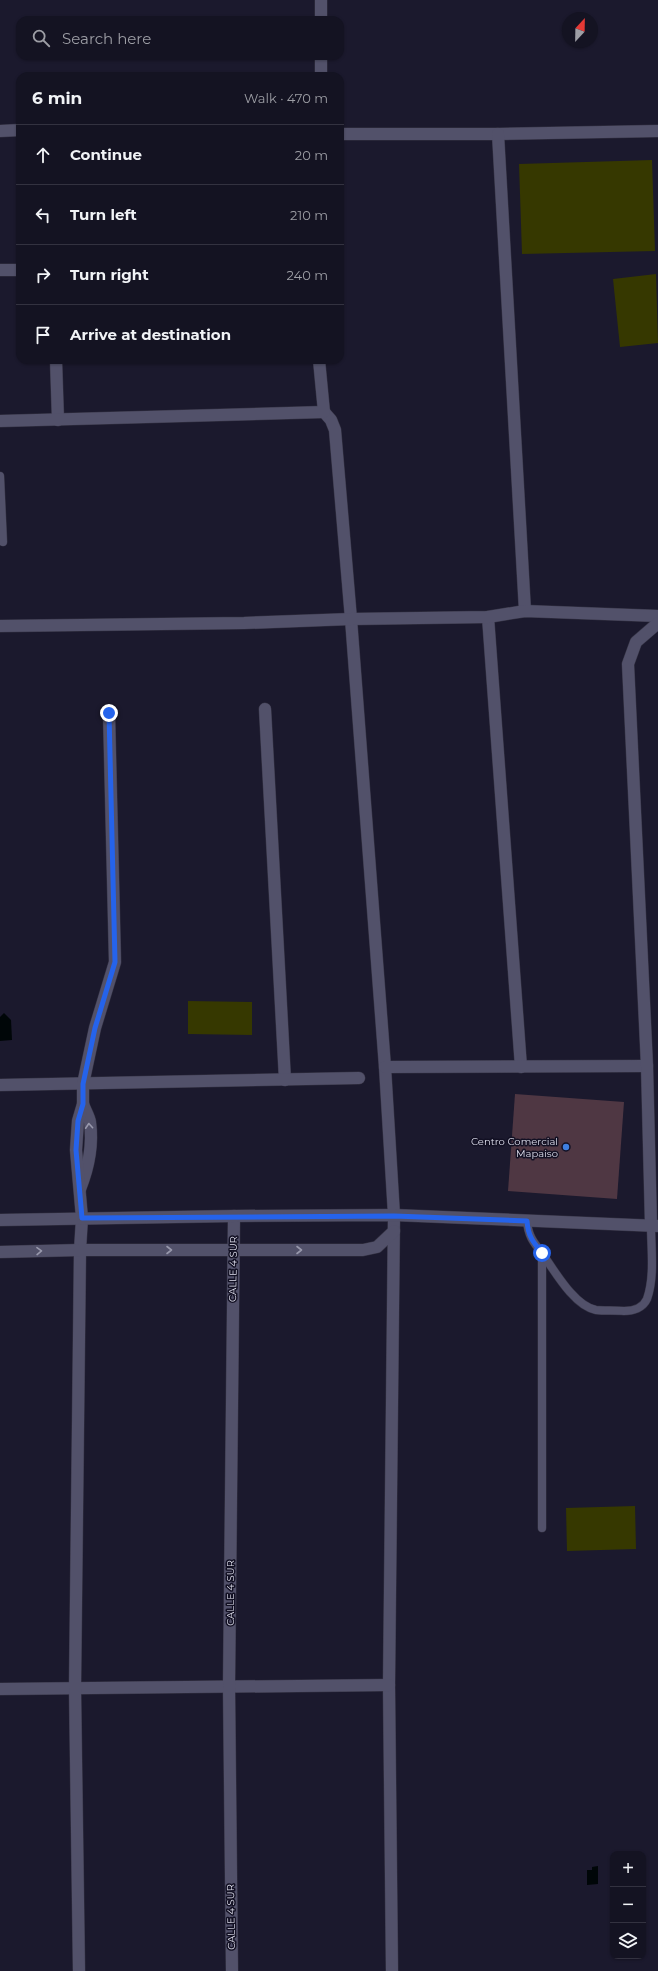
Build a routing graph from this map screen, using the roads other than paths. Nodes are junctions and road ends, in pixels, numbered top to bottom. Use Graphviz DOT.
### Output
graph roads {
  1 [pos="321,0"];
  2 [pos="321,16"];
  3 [pos="321,60"];
  4 [pos="321,72"];
  5 [pos="16,130"];
  6 [pos="0,131"];
  7 [pos="658,132"];
  8 [pos="344,134"];
  9 [pos="498,134"];
  10 [pos="0,270"];
  11 [pos="16,270"];
  12 [pos="56,364"];
  13 [pos="319,364"];
  14 [pos="324,412"];
  15 [pos="58,420"];
  16 [pos="0,421"];
  17 [pos="0,476"];
  18 [pos="3,542"];
  19 [pos="525,611"];
  20 [pos="658,616"];
  21 [pos="488,617"];
  22 [pos="351,619"];
  23 [pos="658,622"];
  24 [pos="0,626"];
  25 [pos="264,709"];
  26 [pos="109,713"];
  27 [pos="647,1066"];
  28 [pos="385,1067"];
  29 [pos="521,1067"];
  30 [pos="359,1078"];
  31 [pos="285,1080"];
  32 [pos="83,1084"];
  33 [pos="0,1085"];
  34 [pos="234,1216"];
  35 [pos="394,1216"];
  36 [pos="82,1218"];
  37 [pos="0,1220"];
  38 [pos="527,1221"];
  39 [pos="655,1226"];
  40 [pos="394,1231"];
  41 [pos="80,1250"];
  42 [pos="233,1250"];
  43 [pos="0,1252"];
  44 [pos="542,1253"];
  45 [pos="542,1528"];
  46 [pos="389,1685"];
  47 [pos="229,1686"];
  48 [pos="75,1688"];
  49 [pos="0,1689"];
  50 [pos="79,1971"];
  51 [pos="232,1971"];
  52 [pos="392,1971"];
  1 -- 2 [label="street"];
  3 -- 4 [label="street"];
  5 -- 6 [label="street"];
  7 -- 9 [label="street"];
  8 -- 9 [label="street"];
  9 -- 19 [label="street"];
  10 -- 11 [label="street"];
  12 -- 15 [label="street"];
  13 -- 14 [label="street"];
  14 -- 15 [label="street"];
  14 -- 22 [label="street"];
  15 -- 16 [label="street"];
  17 -- 18 [label="lane"];
  19 -- 20 [label="street"];
  19 -- 21 [label="street"];
  21 -- 22 [label="street"];
  21 -- 29 [label="street"];
  22 -- 24 [label="street"];
  22 -- 28 [label="street"];
  23 -- 27 [label="street"];
  25 -- 31 [label="street"];
  26 -- 32 [label="street"];
  27 -- 29 [label="street"];
  27 -- 39 [label="street"];
  28 -- 29 [label="street"];
  28 -- 35 [label="street"];
  30 -- 31 [label="street"];
  31 -- 32 [label="street"];
  32 -- 33 [label="street"];
  32 -- 36 [label="street"];
  34 -- 35 [label="street"];
  34 -- 36 [label="street"];
  34 -- 42 [label="street, CALLE 4 SUR"];
  35 -- 38 [label="street"];
  35 -- 40 [label="street"];
  36 -- 37 [label="street"];
  36 -- 41 [label="street"];
  38 -- 39 [label="street"];
  38 -- 44 [label="lane"];
  39 -- 44 [label="lane"];
  42 -- 40 [label="street, one-way"];
  40 -- 46 [label="street"];
  41 -- 42 [label="street, one-way"];
  43 -- 41 [label="street, one-way"];
  41 -- 48 [label="street"];
  42 -- 47 [label="street, CALLE 4 SUR"];
  44 -- 45 [label="lane"];
  46 -- 47 [label="street"];
  46 -- 52 [label="street"];
  47 -- 48 [label="street"];
  47 -- 51 [label="street, CALLE 4 SUR"];
  48 -- 49 [label="street"];
  48 -- 50 [label="street"];
}
